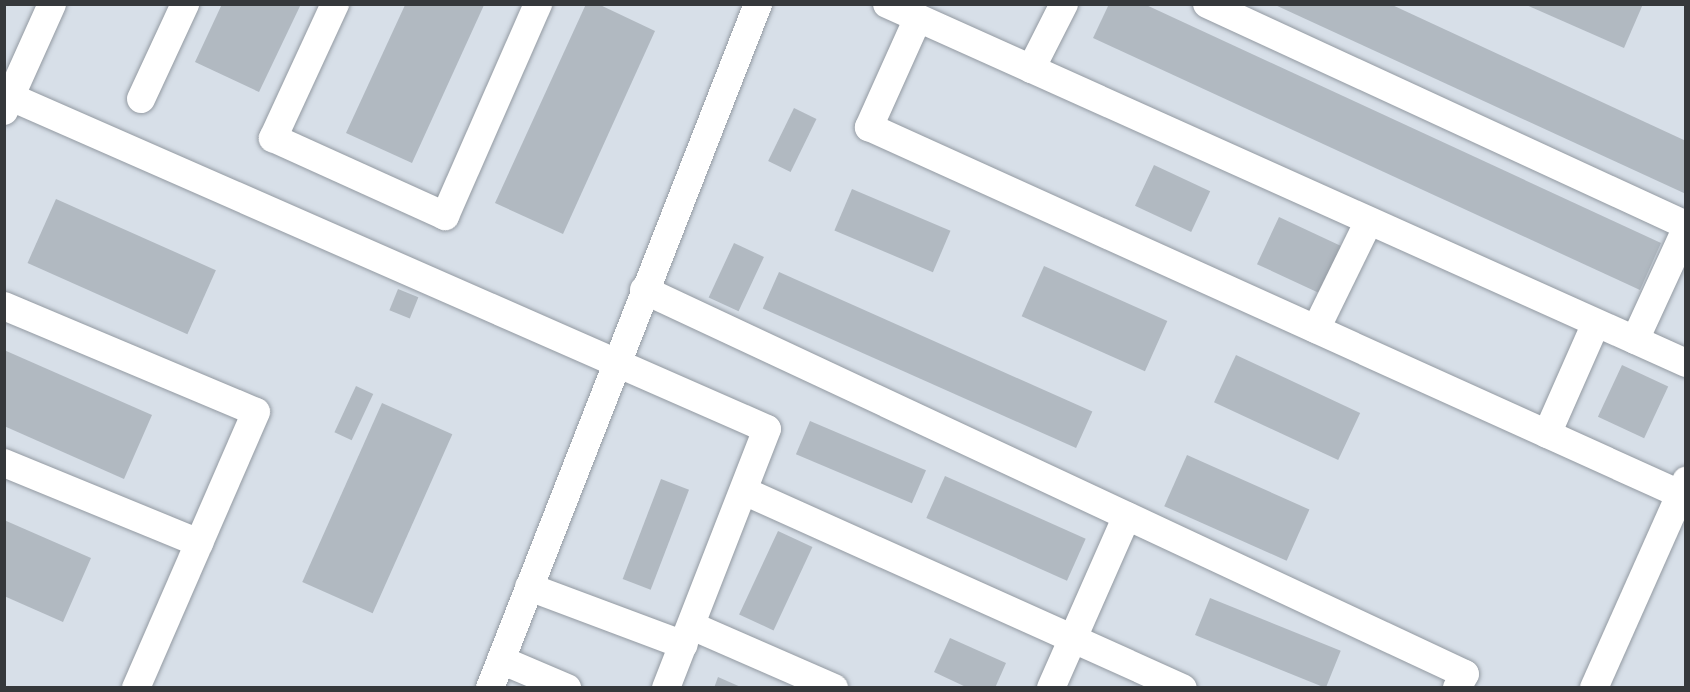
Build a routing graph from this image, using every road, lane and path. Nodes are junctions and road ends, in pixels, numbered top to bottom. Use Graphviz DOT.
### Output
graph roads {
  1 [pos="52,4"];
  2 [pos="185,4"];
  3 [pos="335,4"];
  4 [pos="538,4"];
  5 [pos="758,4"];
  6 [pos="887,4"];
  7 [pos="1064,4"];
  8 [pos="1207,4"];
  9 [pos="918,18"];
  10 [pos="1031,69"];
  11 [pos="141,99"];
  12 [pos="7,101"];
  13 [pos="1370,221"];
  14 [pos="1686,225"];
  15 [pos="1686,229"];
  16 [pos="644,290"];
  17 [pos="4,306"];
  18 [pos="1596,323"];
  19 [pos="1316,329"];
  20 [pos="1635,340"];
  21 [pos="616,361"];
  22 [pos="1686,363"];
  23 [pos="1547,434"];
  24 [pos="4,463"];
  25 [pos="1683,487"];
  26 [pos="744,491"];
  27 [pos="1126,516"];
  28 [pos="199,543"];
  29 [pos="529,587"];
  30 [pos="688,635"];
  31 [pos="1073,638"];
  32 [pos="501,660"];
  33 [pos="136,687"];
  34 [pos="490,687"];
  35 [pos="567,687"];
  36 [pos="666,687"];
  37 [pos="834,687"];
  38 [pos="1051,687"];
  39 [pos="1183,687"];
  40 [pos="1457,687"];
  41 [pos="1594,687"];
  1 -- 12 [label="street"];
  2 -- 11 [label="street"];
  3 -- 4 [label="street"];
  5 -- 16 [label="street"];
  6 -- 9 [label="street"];
  7 -- 10 [label="street"];
  8 -- 14 [label="street"];
  9 -- 10 [label="street"];
  9 -- 19 [label="street"];
  10 -- 13 [label="street"];
  12 -- 21 [label="street"];
  13 -- 18 [label="street"];
  13 -- 19 [label="street"];
  15 -- 20 [label="street"];
  16 -- 21 [label="street"];
  16 -- 27 [label="street"];
  17 -- 28 [label="street"];
  18 -- 20 [label="street"];
  18 -- 23 [label="street"];
  19 -- 23 [label="street"];
  20 -- 22 [label="street"];
  21 -- 26 [label="street"];
  21 -- 29 [label="street"];
  23 -- 25 [label="street"];
  24 -- 28 [label="street"];
  25 -- 41 [label="street"];
  26 -- 30 [label="street"];
  26 -- 31 [label="street"];
  27 -- 31 [label="street"];
  27 -- 40 [label="street"];
  28 -- 33 [label="street"];
  29 -- 30 [label="street"];
  29 -- 32 [label="street"];
  30 -- 36 [label="street"];
  30 -- 37 [label="street"];
  31 -- 38 [label="street"];
  31 -- 39 [label="street"];
  32 -- 34 [label="street"];
  32 -- 35 [label="street"];
}
